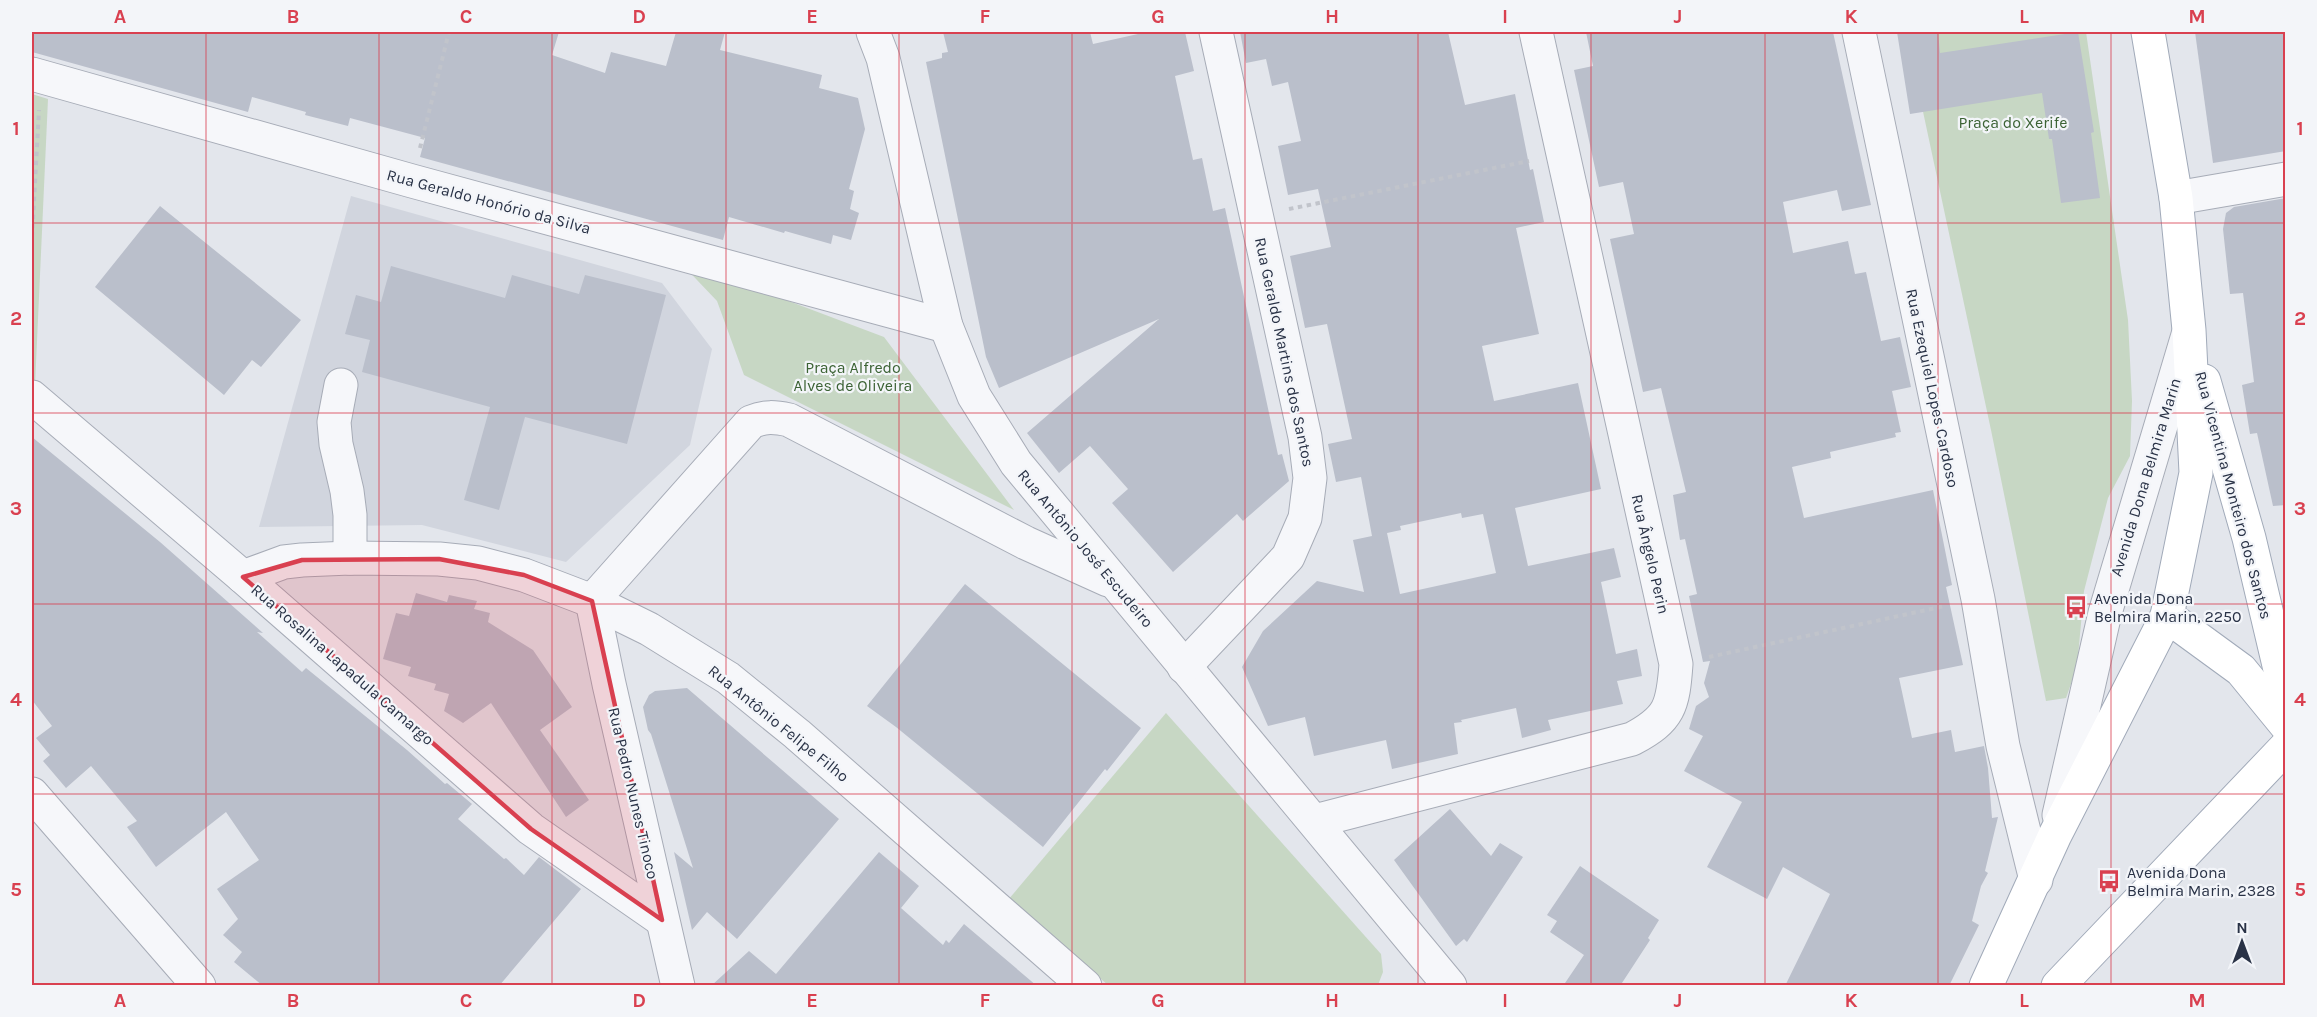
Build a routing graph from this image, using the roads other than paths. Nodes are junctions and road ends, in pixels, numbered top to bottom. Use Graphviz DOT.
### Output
graph roads {
  1 [pos="873,32"];
  2 [pos="1216,32"];
  3 [pos="1536,32"];
  4 [pos="1858,32"];
  5 [pos="2148,32"];
  6 [pos="36,75"];
  7 [pos="2286,179"];
  8 [pos="2176,198"];
  9 [pos="946,326"];
  10 [pos="2189,330"];
  11 [pos="340,385"];
  12 [pos="32,397"];
  13 [pos="350,558"];
  14 [pos="243,577"];
  15 [pos="1116,584"];
  16 [pos="592,601"];
  17 [pos="2167,616"];
  18 [pos="1184,667"];
  19 [pos="2286,695"];
  20 [pos="2286,725"];
  21 [pos="2003,746"];
  22 [pos="2286,747"];
  23 [pos="32,794"];
  24 [pos="1315,820"];
  25 [pos="2055,835"];
  26 [pos="2036,880"];
  27 [pos="662,920"];
  28 [pos="1446,985"];
  29 [pos="199,986"];
  30 [pos="678,986"];
  31 [pos="1085,986"];
  32 [pos="1986,986"];
  33 [pos="2058,986"];
  1 -- 9 [label="street, Rua Antônio José Escudeiro"];
  2 -- 18 [label="street, Rua Geraldo Martins dos Santos"];
  3 -- 24 [label="street, Rua Ângelo Perin"];
  4 -- 21 [label="street, Rua Ezequiel Lopes Cardoso"];
  5 -- 8 [label="main road, Avenida Dona Belmira Marin"];
  6 -- 9 [label="street, Rua Geraldo Honório da Silva"];
  7 -- 8 [label="street"];
  8 -- 10 [label="main road, Avenida Dona Belmira Marin"];
  9 -- 15 [label="street, Rua Antônio José Escudeiro"];
  10 -- 17 [label="main road, Avenida Dona Belmira Marin"];
  10 -- 19 [label="main road, Rua Vicentina Monteiro dos Santos"];
  10 -- 25 [label="street, Avenida Dona Belmira Marin"];
  11 -- 13 [label="street"];
  12 -- 14 [label="street, Rua Rosalina Lapadula Camargo"];
  13 -- 14 [label="street, Rua Antônio Felipe Filho"];
  13 -- 16 [label="street, Rua Antônio Felipe Filho"];
  14 -- 27 [label="street, Rua Rosalina Lapadula Camargo"];
  15 -- 16 [label="street"];
  15 -- 18 [label="street, Rua Antônio José Escudeiro"];
  16 -- 27 [label="street, Rua Pedro Nunes Tinoco"];
  16 -- 31 [label="street, Rua Antônio Felipe Filho"];
  17 -- 20 [label="main road"];
  17 -- 25 [label="main road, Avenida Dona Belmira Marin"];
  18 -- 24 [label="street, Rua Antônio José Escudeiro"];
  21 -- 25 [label="street, Rua Ezequiel Lopes Cardoso"];
  21 -- 26 [label="street, Rua Ezequiel Lopes Cardoso"];
  22 -- 33 [label="main road"];
  23 -- 29 [label="street"];
  24 -- 28 [label="street, Rua Antônio José Escudeiro"];
  25 -- 26 [label="main road, Avenida Dona Belmira Marin"];
  26 -- 32 [label="main road, Avenida Dona Belmira Marin"];
  27 -- 30 [label="street, Rua Pedro Nunes Tinoco"];
}
